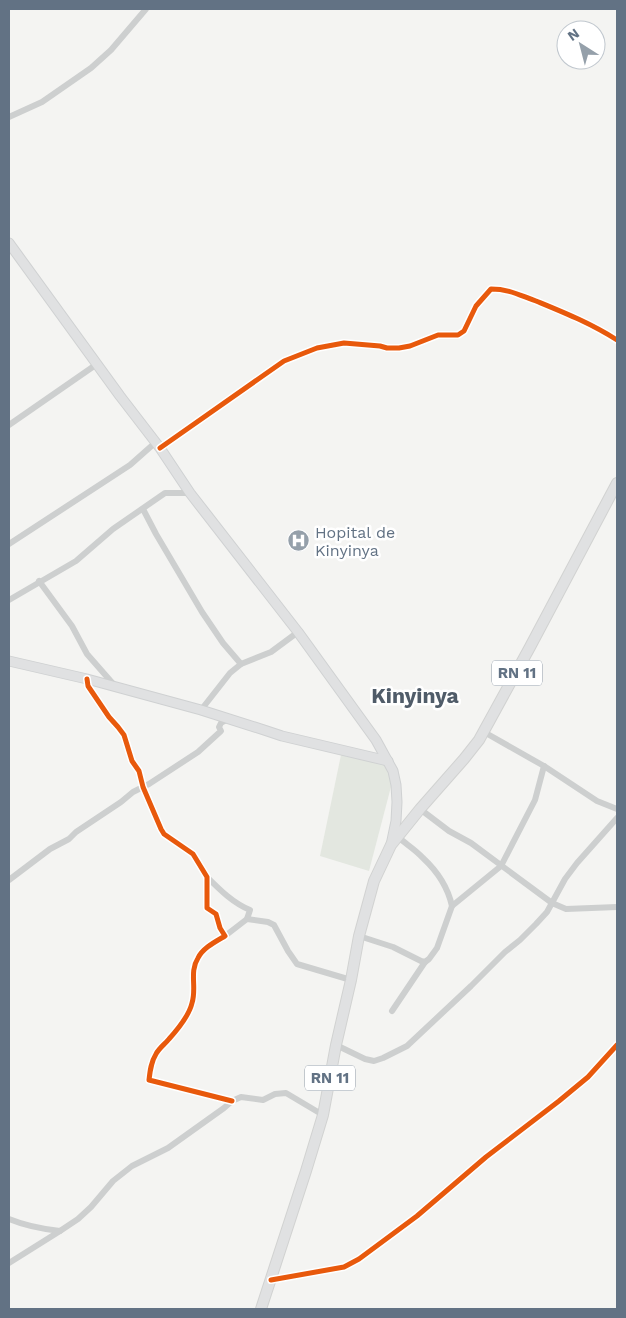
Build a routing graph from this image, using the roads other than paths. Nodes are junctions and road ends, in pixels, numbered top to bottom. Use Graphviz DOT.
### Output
graph roads {
  1 [pos="146,9"];
  2 [pos="9,117"];
  3 [pos="9,243"];
  4 [pos="617,340"];
  5 [pos="97,364"];
  6 [pos="9,425"];
  7 [pos="158,445"];
  8 [pos="617,483"];
  9 [pos="190,493"];
  10 [pos="143,509"];
  11 [pos="9,544"];
  12 [pos="39,581"];
  13 [pos="9,600"];
  14 [pos="298,632"];
  15 [pos="9,660"];
  16 [pos="241,664"];
  17 [pos="87,679"];
  18 [pos="115,686"];
  19 [pos="201,710"];
  20 [pos="228,719"];
  21 [pos="484,732"];
  22 [pos="388,761"];
  23 [pos="544,766"];
  24 [pos="143,787"];
  25 [pos="420,809"];
  26 [pos="617,809"];
  27 [pos="617,818"];
  28 [pos="394,841"];
  29 [pos="501,866"];
  30 [pos="207,877"];
  31 [pos="9,880"];
  32 [pos="552,903"];
  33 [pos="452,906"];
  34 [pos="617,907"];
  35 [pos="246,919"];
  36 [pos="224,936"];
  37 [pos="359,936"];
  38 [pos="425,962"];
  39 [pos="351,980"];
  40 [pos="392,1011"];
  41 [pos="617,1044"];
  42 [pos="336,1045"];
  43 [pos="232,1101"];
  44 [pos="323,1115"];
  45 [pos="9,1219"];
  46 [pos="60,1231"];
  47 [pos="9,1263"];
  48 [pos="271,1280"];
  49 [pos="261,1309"];
  1 -- 2 [label="street"];
  3 -- 5 [label="main road"];
  4 -- 7 [label="street"];
  5 -- 6 [label="street"];
  5 -- 7 [label="main road"];
  7 -- 9 [label="main road"];
  7 -- 11 [label="street"];
  8 -- 21 [label="main road, RN 11"];
  9 -- 10 [label="street"];
  9 -- 14 [label="main road"];
  10 -- 12 [label="street"];
  10 -- 16 [label="street"];
  12 -- 13 [label="street"];
  12 -- 18 [label="street"];
  14 -- 16 [label="street"];
  14 -- 22 [label="main road"];
  15 -- 17 [label="main road"];
  16 -- 19 [label="street"];
  17 -- 18 [label="main road"];
  17 -- 24 [label="street"];
  18 -- 19 [label="main road"];
  19 -- 20 [label="main road"];
  20 -- 22 [label="main road"];
  20 -- 24 [label="street"];
  21 -- 23 [label="street"];
  21 -- 25 [label="main road, RN 11"];
  22 -- 28 [label="main road"];
  23 -- 26 [label="street"];
  23 -- 29 [label="street"];
  24 -- 30 [label="street"];
  24 -- 31 [label="street"];
  25 -- 28 [label="main road, RN 11"];
  25 -- 29 [label="street"];
  27 -- 32 [label="street"];
  28 -- 33 [label="street"];
  28 -- 37 [label="main road, RN 11"];
  29 -- 32 [label="street"];
  29 -- 33 [label="street"];
  30 -- 35 [label="street"];
  30 -- 36 [label="street"];
  32 -- 34 [label="street"];
  32 -- 42 [label="street"];
  33 -- 38 [label="street"];
  35 -- 36 [label="street"];
  35 -- 39 [label="street"];
  36 -- 43 [label="street"];
  37 -- 38 [label="street"];
  37 -- 39 [label="main road, RN 11"];
  38 -- 40 [label="street"];
  39 -- 42 [label="main road, RN 11"];
  41 -- 48 [label="street"];
  42 -- 44 [label="main road, RN 11"];
  43 -- 44 [label="street"];
  43 -- 46 [label="street"];
  44 -- 48 [label="main road, RN 11"];
  45 -- 46 [label="street"];
  46 -- 47 [label="street"];
  48 -- 49 [label="main road, RN 11"];
}
